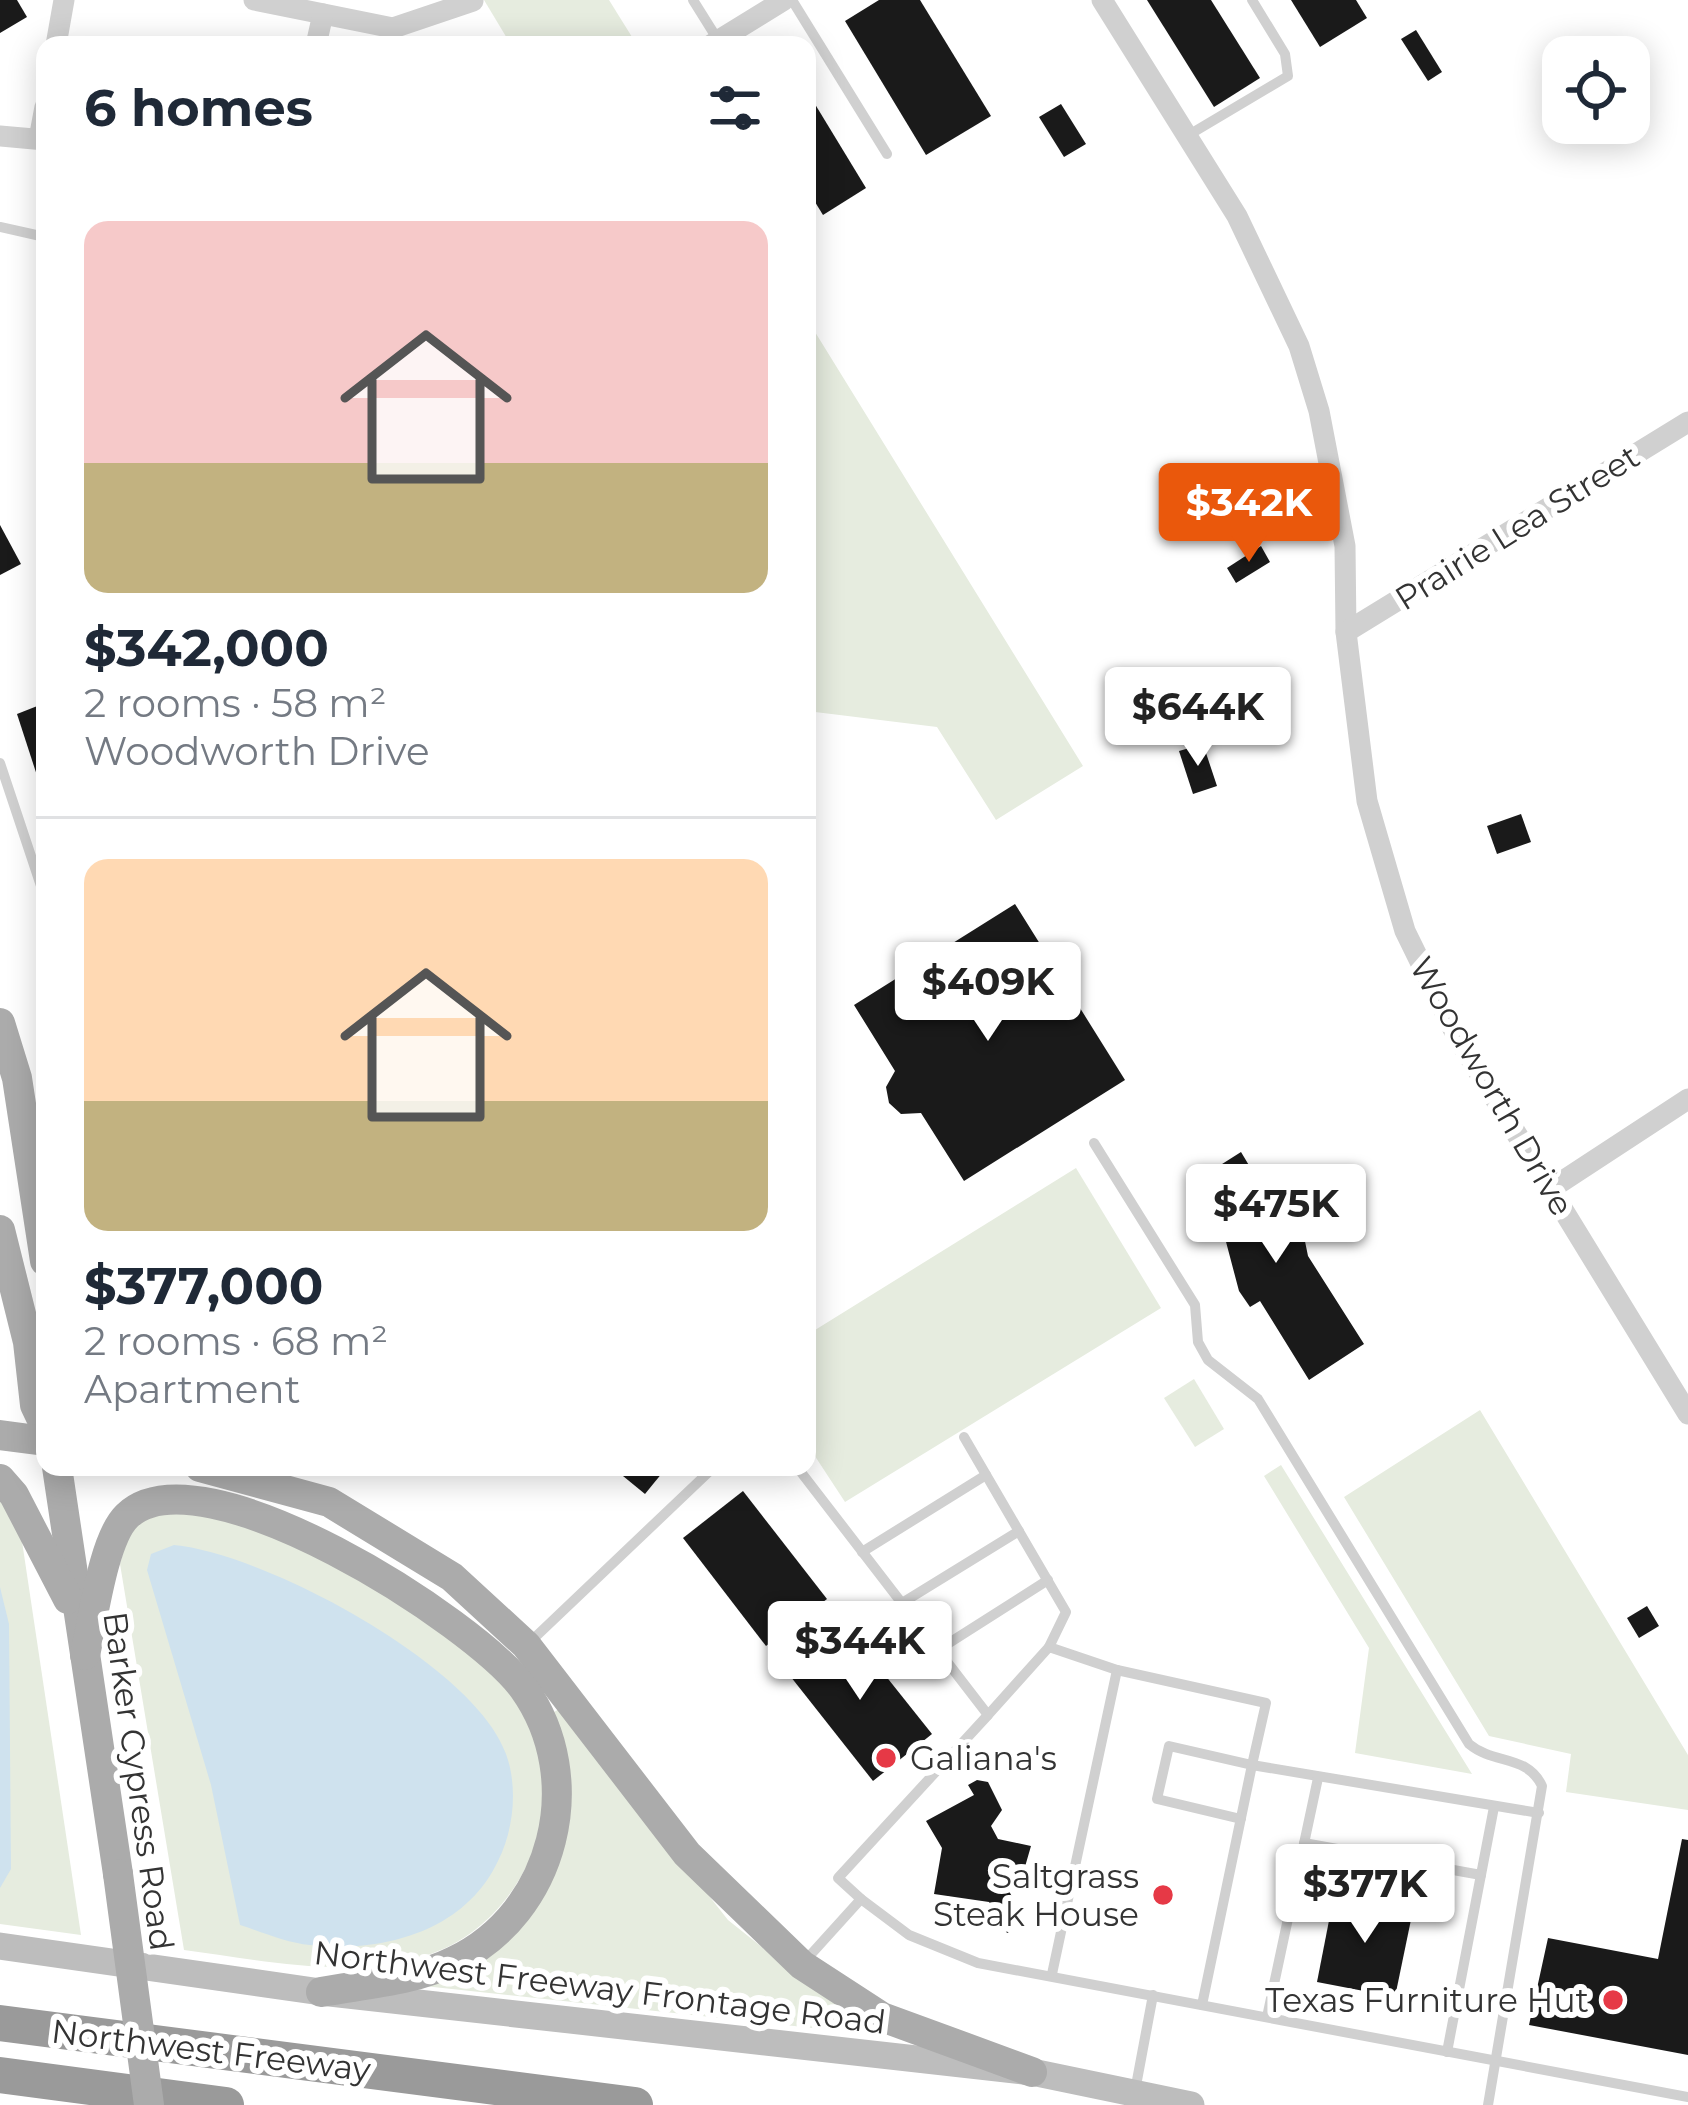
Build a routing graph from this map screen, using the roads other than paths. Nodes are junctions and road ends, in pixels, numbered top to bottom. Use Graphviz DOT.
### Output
graph roads {
  1 [pos="64,0"];
  2 [pos="254,0"];
  3 [pos="693,0"];
  4 [pos="788,0"];
  5 [pos="1102,0"];
  6 [pos="1252,0"];
  7 [pos="473,1"];
  8 [pos="323,14"];
  9 [pos="58,36"];
  10 [pos="318,36"];
  11 [pos="711,36"];
  12 [pos="726,36"];
  13 [pos="811,36"];
  14 [pos="816,44"];
  15 [pos="0,136"];
  16 [pos="1187,136"];
  17 [pos="36,139"];
  18 [pos="887,154"];
  19 [pos="0,226"];
  20 [pos="36,235"];
  21 [pos="1688,422"];
  22 [pos="1346,632"];
  23 [pos="0,763"];
  24 [pos="36,871"];
  25 [pos="0,1023"];
  26 [pos="1688,1099"];
  27 [pos="35,1125"];
  28 [pos="1094,1143"];
  29 [pos="1549,1190"];
  30 [pos="0,1230"];
  31 [pos="36,1407"];
  32 [pos="1688,1414"];
  33 [pos="0,1435"];
  34 [pos="964,1437"];
  35 [pos="36,1441"];
  36 [pos="986,1474"];
  37 [pos="58,1476"];
  38 [pos="269,1476"];
  39 [pos="704,1476"];
  40 [pos="804,1476"];
  41 [pos="0,1479"];
  42 [pos="1019,1531"];
  43 [pos="862,1552"];
  44 [pos="1048,1580"];
  45 [pos="902,1603"];
  46 [pos="80,1623"];
  47 [pos="526,1645"];
  48 [pos="1048,1647"];
  49 [pos="938,1650"];
  50 [pos="85,1655"];
  51 [pos="1117,1670"];
  52 [pos="988,1715"];
  53 [pos="1252,1765"];
  54 [pos="1318,1778"];
  55 [pos="1494,1807"];
  56 [pos="1539,1814"];
  57 [pos="1241,1819"];
  58 [pos="1304,1843"];
  59 [pos="1481,1875"];
  60 [pos="860,1899"];
  61 [pos="0,1946"];
  62 [pos="802,1965"];
  63 [pos="1052,1974"];
  64 [pos="322,1992"];
  65 [pos="1153,1995"];
  66 [pos="1202,2005"];
  67 [pos="1267,2017"];
  68 [pos="0,2023"];
  69 [pos="1447,2052"];
  70 [pos="1495,2062"];
  71 [pos="1032,2072"];
  72 [pos="0,2075"];
  73 [pos="1134,2095"];
  74 [pos="1688,2097"];
  75 [pos="149,2105"];
  76 [pos="226,2105"];
  77 [pos="635,2105"];
  78 [pos="1191,2105"];
  79 [pos="1487,2105"];
  1 -- 9 [label="street"];
  2 -- 8 [label="street"];
  3 -- 11 [label="lane"];
  4 -- 12 [label="street"];
  4 -- 13 [label="lane"];
  5 -- 16 [label="street, Woodworth Drive"];
  6 -- 16 [label="lane"];
  7 -- 8 [label="street"];
  8 -- 10 [label="street"];
  14 -- 18 [label="lane"];
  15 -- 17 [label="street"];
  16 -- 22 [label="street, Woodworth Drive"];
  19 -- 20 [label="lane"];
  21 -- 22 [label="street, Prairie Lea Street"];
  22 -- 29 [label="street, Woodworth Drive"];
  23 -- 24 [label="lane"];
  25 -- 27 [label="main road"];
  26 -- 29 [label="street"];
  28 -- 56 [label="lane"];
  29 -- 32 [label="street, Woodworth Drive"];
  30 -- 31 [label="main road"];
  33 -- 35 [label="main road"];
  34 -- 36 [label="lane"];
  36 -- 42 [label="lane"];
  36 -- 43 [label="lane"];
  37 -- 46 [label="main road, Barker Cypress Road"];
  38 -- 47 [label="main road"];
  39 -- 47 [label="lane"];
  40 -- 43 [label="lane"];
  41 -- 46 [label="main road"];
  42 -- 44 [label="lane"];
  42 -- 45 [label="lane"];
  43 -- 45 [label="lane"];
  44 -- 48 [label="lane"];
  44 -- 49 [label="lane"];
  45 -- 49 [label="lane"];
  46 -- 50 [label="main road, Barker Cypress Road"];
  47 -- 62 [label="main road"];
  48 -- 51 [label="lane"];
  48 -- 52 [label="lane"];
  49 -- 52 [label="lane"];
  50 -- 64 [label="main road"];
  50 -- 75 [label="main road, Barker Cypress Road, bridge"];
  51 -- 53 [label="lane"];
  51 -- 63 [label="lane"];
  52 -- 60 [label="lane"];
  53 -- 54 [label="lane"];
  53 -- 57 [label="lane"];
  53 -- 57 [label="lane"];
  54 -- 55 [label="lane"];
  54 -- 58 [label="lane"];
  55 -- 56 [label="lane"];
  55 -- 59 [label="lane"];
  56 -- 70 [label="lane"];
  57 -- 66 [label="lane"];
  58 -- 59 [label="lane"];
  58 -- 67 [label="lane"];
  59 -- 69 [label="lane"];
  60 -- 62 [label="lane"];
  60 -- 63 [label="lane"];
  61 -- 64 [label="main road, Northwest Freeway Frontage Road"];
  62 -- 71 [label="main road"];
  63 -- 65 [label="lane"];
  64 -- 71 [label="main road, Northwest Freeway Frontage Road"];
  65 -- 66 [label="lane"];
  65 -- 73 [label="lane"];
  66 -- 67 [label="lane"];
  67 -- 69 [label="lane"];
  68 -- 77 [label="highway, Northwest Freeway"];
  69 -- 70 [label="lane"];
  70 -- 74 [label="lane"];
  70 -- 79 [label="lane"];
  71 -- 73 [label="main road, Northwest Freeway Frontage Road"];
  72 -- 76 [label="highway"];
  73 -- 78 [label="main road, Northwest Freeway Frontage Road"];
}
